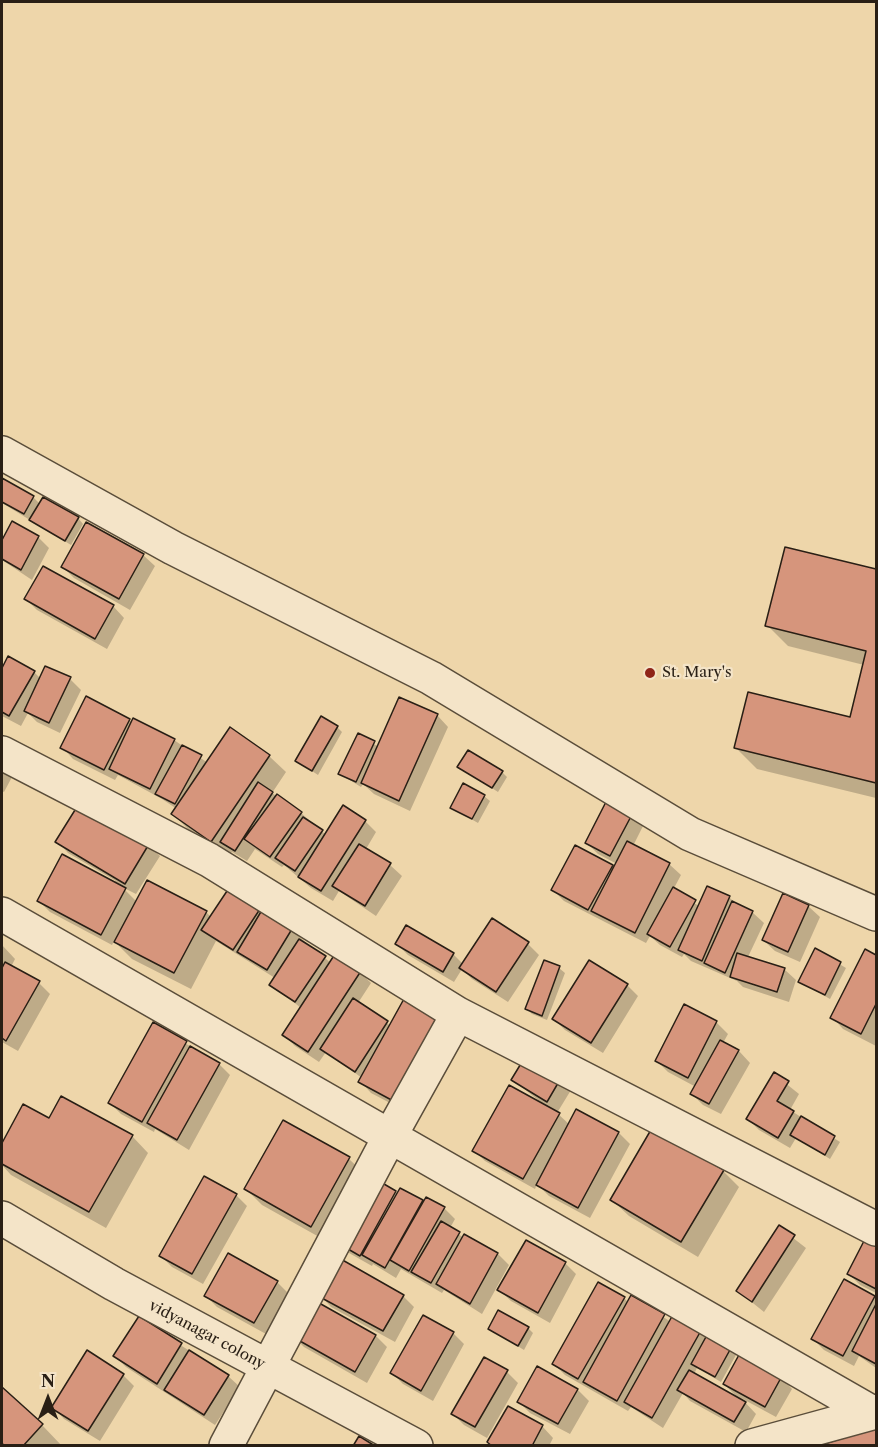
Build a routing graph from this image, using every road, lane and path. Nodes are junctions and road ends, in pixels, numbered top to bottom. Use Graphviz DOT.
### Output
graph roads {
  1 [pos="2,453"];
  2 [pos="2,753"];
  3 [pos="2,914"];
  4 [pos="876,914"];
  5 [pos="458,1014"];
  6 [pos="390,1136"];
  7 [pos="2,1218"];
  8 [pos="876,1229"];
  9 [pos="267,1367"];
  10 [pos="874,1412"];
  11 [pos="226,1446"];
  12 [pos="416,1446"];
  13 [pos="752,1446"];
  1 -- 4 [label="street"];
  2 -- 5 [label="street"];
  3 -- 6 [label="street"];
  5 -- 6 [label="street"];
  5 -- 8 [label="street"];
  6 -- 9 [label="street"];
  6 -- 10 [label="street"];
  7 -- 9 [label="street, vidyanagar colony"];
  9 -- 11 [label="street"];
  9 -- 12 [label="street, vidyanagar colony"];
  10 -- 13 [label="street"];
}
